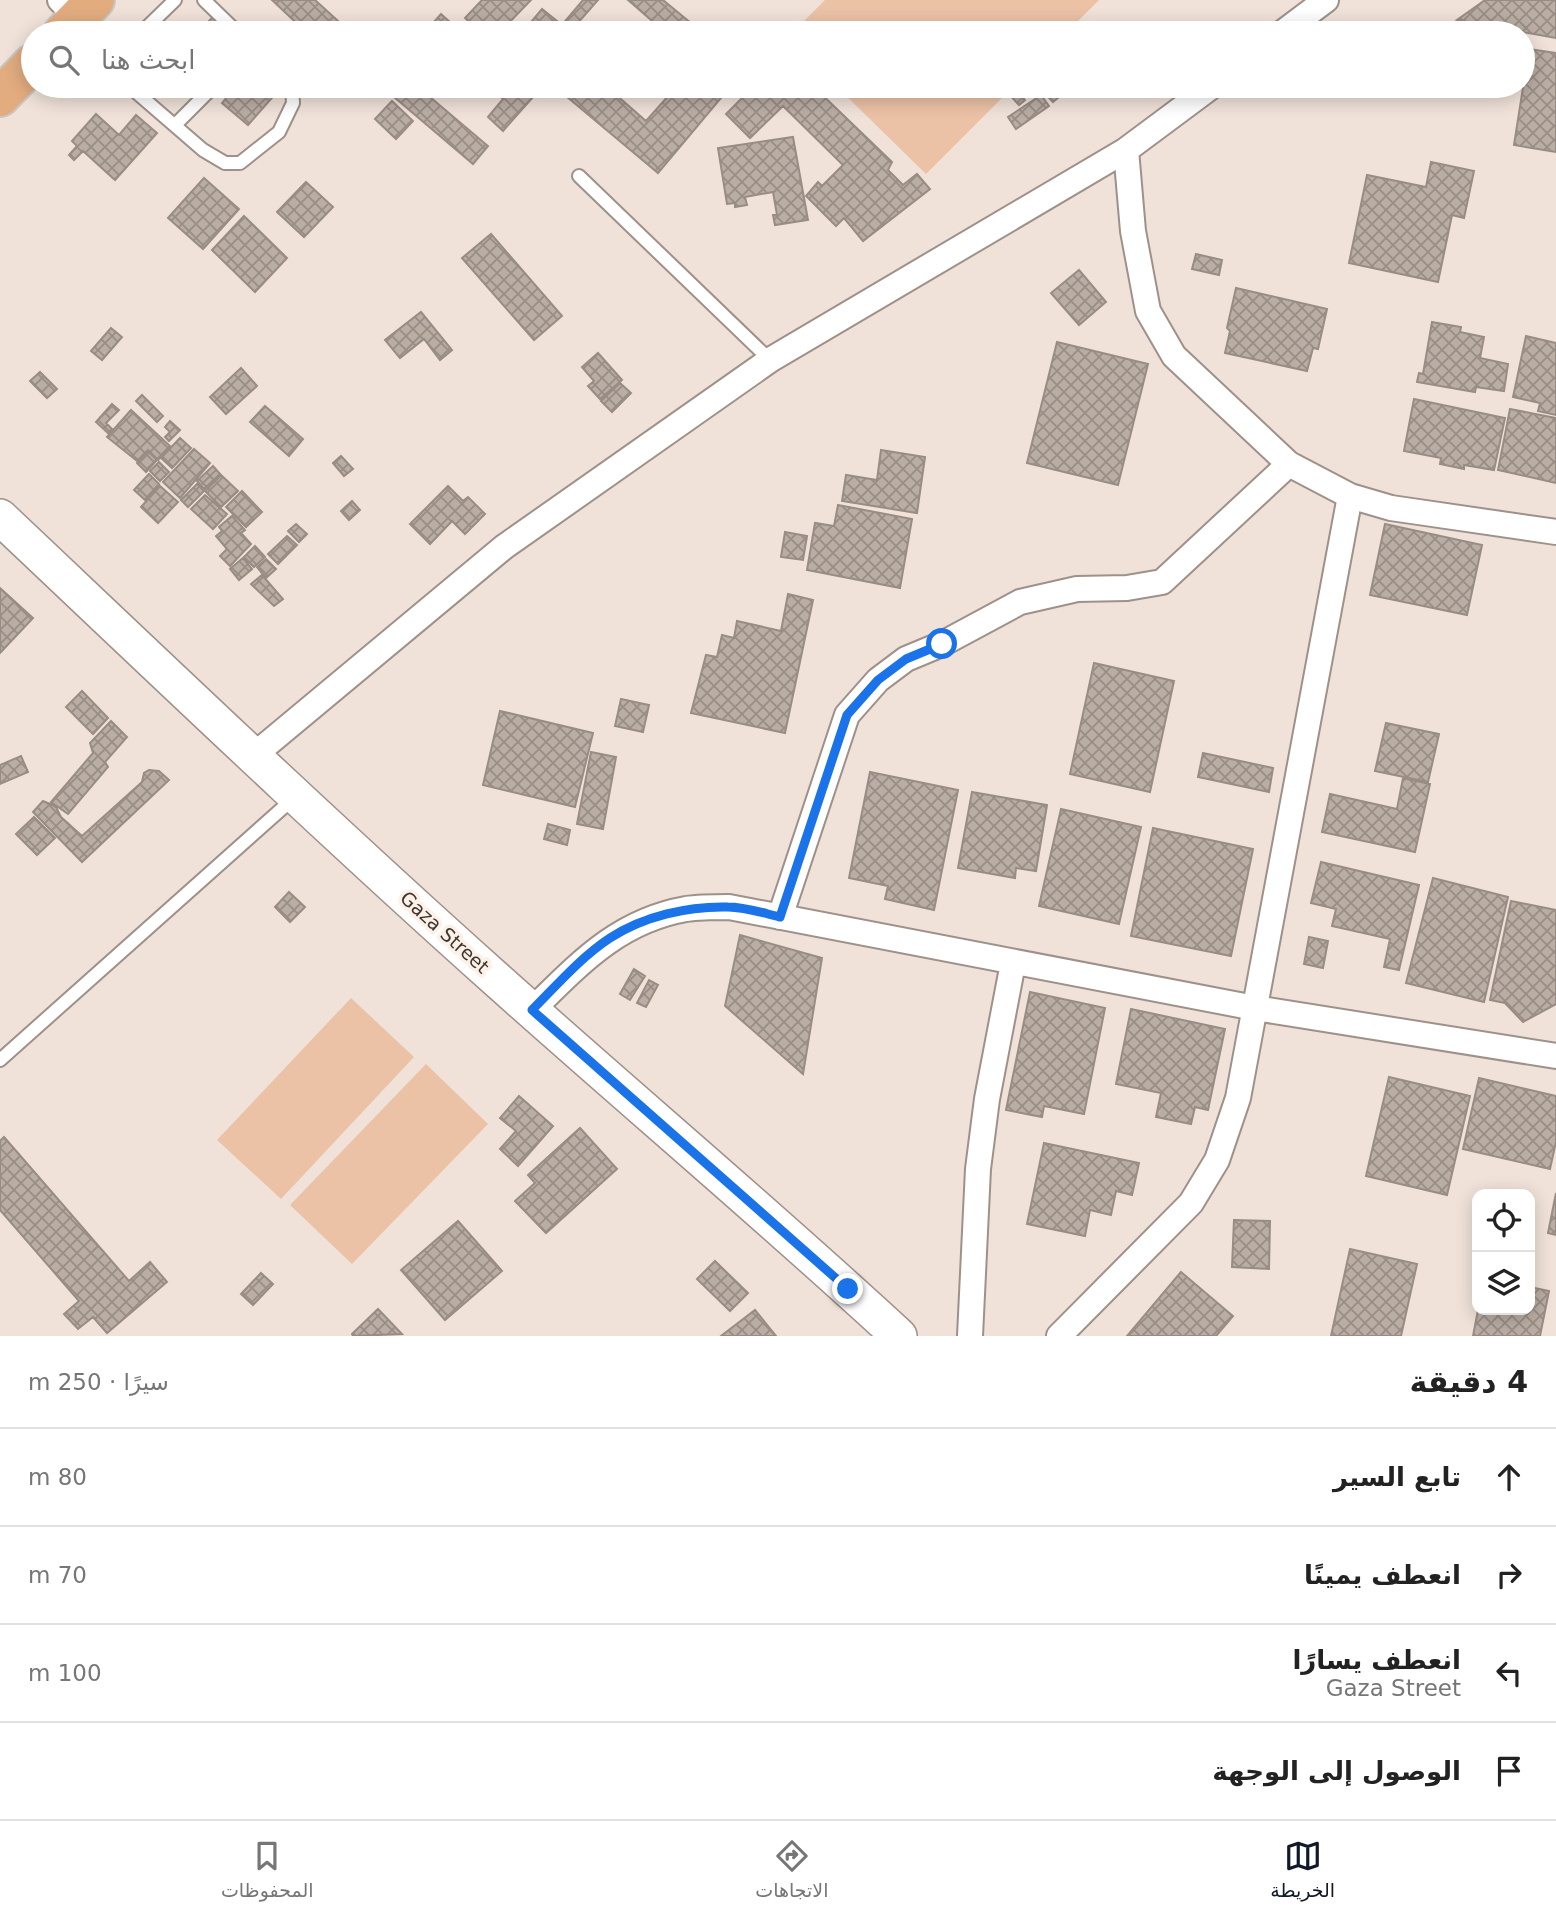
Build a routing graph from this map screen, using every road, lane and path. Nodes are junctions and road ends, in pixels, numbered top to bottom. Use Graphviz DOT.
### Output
graph roads {
  1 [pos="175,0"];
  2 [pos="204,0"];
  3 [pos="1326,0"];
  4 [pos="153,21"];
  5 [pos="226,21"];
  6 [pos="1298,21"];
  7 [pos="21,76"];
  8 [pos="0,97"];
  9 [pos="143,98"];
  10 [pos="202,98"];
  11 [pos="293,98"];
  12 [pos="1196,98"];
  13 [pos="175,125"];
  14 [pos="1126,149"];
  15 [pos="579,176"];
  16 [pos="770,360"];
  17 [pos="1289,464"];
  18 [pos="1350,496"];
  19 [pos="0,517"];
  20 [pos="1556,533"];
  21 [pos="253,756"];
  22 [pos="296,796"];
  23 [pos="780,917"];
  24 [pos="1013,963"];
  25 [pos="1255,1008"];
  26 [pos="532,1010"];
  27 [pos="1556,1056"];
  28 [pos="0,1060"];
  29 [pos="899,1336"];
  30 [pos="971,1336"];
  31 [pos="1059,1336"];
  1 -- 4 [label="lane"];
  2 -- 5 [label="lane"];
  3 -- 6 [label="street"];
  7 -- 8 [label="main road"];
  9 -- 13 [label="lane"];
  10 -- 13 [label="lane"];
  11 -- 13 [label="lane"];
  12 -- 14 [label="street"];
  14 -- 16 [label="street"];
  14 -- 17 [label="street"];
  15 -- 16 [label="lane"];
  16 -- 21 [label="street"];
  17 -- 18 [label="street"];
  17 -- 23 [label="street"];
  18 -- 20 [label="street"];
  18 -- 25 [label="street"];
  19 -- 21 [label="main road, Gaza Street"];
  21 -- 22 [label="main road, Gaza Street"];
  22 -- 26 [label="main road, Gaza Street"];
  22 -- 28 [label="lane"];
  23 -- 24 [label="street"];
  23 -- 26 [label="street"];
  24 -- 25 [label="street"];
  24 -- 30 [label="street"];
  25 -- 27 [label="street"];
  25 -- 31 [label="street"];
  26 -- 29 [label="main road, Gaza Street"];
}
